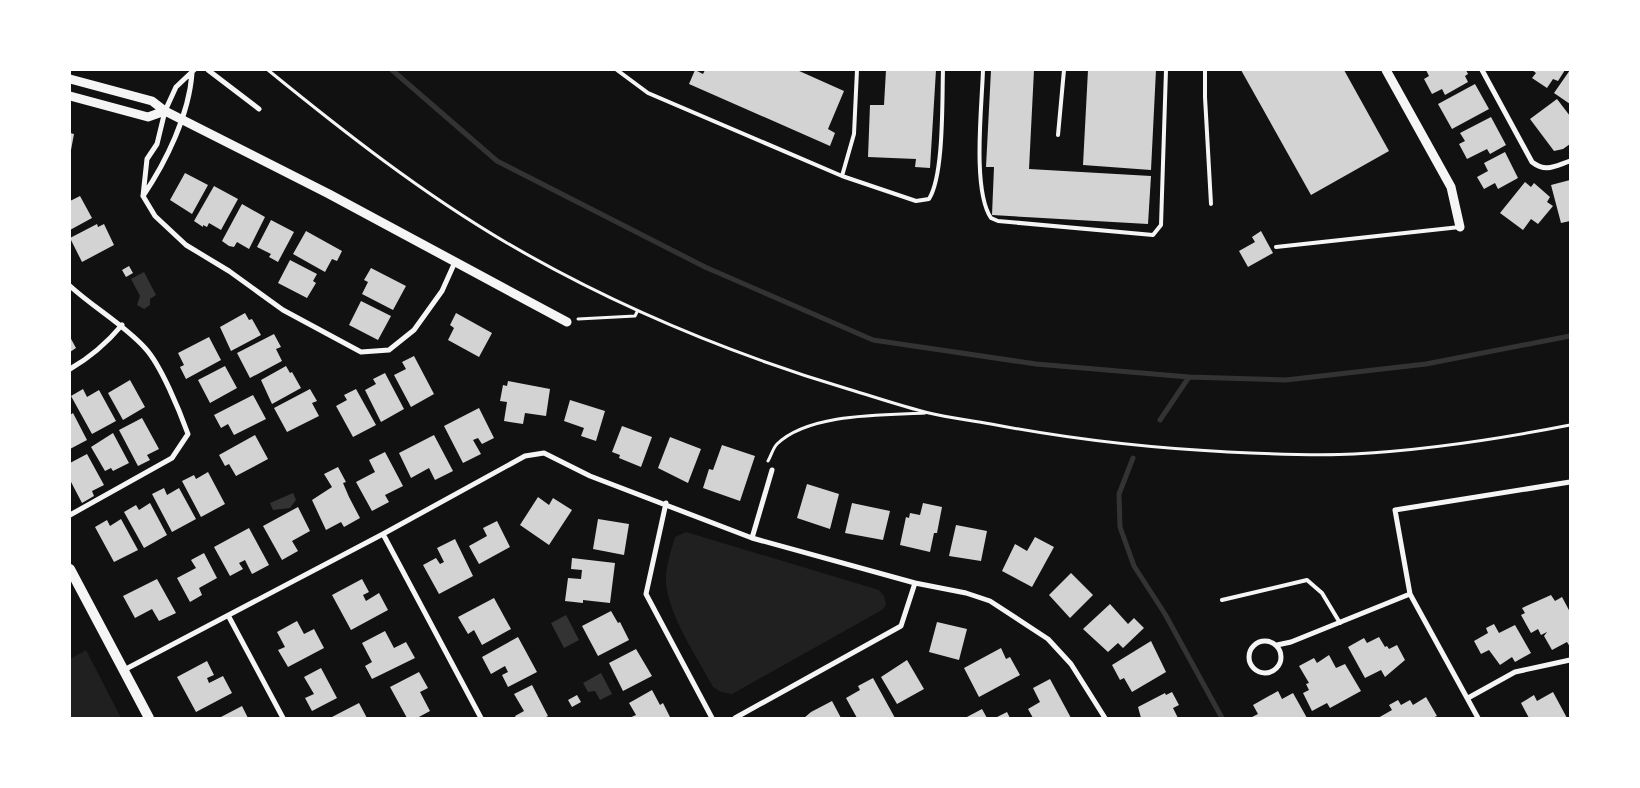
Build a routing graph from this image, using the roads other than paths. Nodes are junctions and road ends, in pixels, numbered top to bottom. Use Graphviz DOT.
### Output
graph roads {
  1 [pos="208,70"];
  2 [pos="617,70"];
  3 [pos="857,70"];
  4 [pos="943,70"];
  5 [pos="983,70"];
  6 [pos="1064,70"];
  7 [pos="1166,70"];
  8 [pos="1205,70"];
  9 [pos="1386,70"];
  10 [pos="1482,70"];
  11 [pos="193,72"];
  12 [pos="70,79"];
  13 [pos="70,96"];
  14 [pos="259,109"];
  15 [pos="165,111"];
  16 [pos="182,120"];
  17 [pos="1058,135"];
  18 [pos="1570,161"];
  19 [pos="842,176"];
  20 [pos="143,196"];
  21 [pos="1211,204"];
  22 [pos="1460,227"];
  23 [pos="1276,247"];
  24 [pos="456,261"];
  25 [pos="70,286"];
  26 [pos="567,322"];
  27 [pos="122,326"];
  28 [pos="70,370"];
  29 [pos="772,470"];
  30 [pos="1570,482"];
  31 [pos="666,503"];
  32 [pos="70,515"];
  33 [pos="383,534"];
  34 [pos="752,538"];
  35 [pos="70,569"];
  36 [pos="915,583"];
  37 [pos="1410,594"];
  38 [pos="1222,600"];
  39 [pos="229,617"];
  40 [pos="1340,623"];
  41 [pos="1277,646"];
  42 [pos="1570,660"];
  43 [pos="124,670"];
  44 [pos="1468,698"];
  45 [pos="149,718"];
  46 [pos="283,718"];
  47 [pos="481,718"];
  48 [pos="712,718"];
  49 [pos="735,718"];
  50 [pos="1105,718"];
  51 [pos="1478,718"];
  1 -- 14 [label="street"];
  2 -- 19 [label="lane"];
  3 -- 19 [label="lane"];
  4 -- 19 [label="lane"];
  5 -- 7 [label="lane"];
  6 -- 17 [label="lane"];
  8 -- 21 [label="lane"];
  9 -- 22 [label="street"];
  10 -- 18 [label="street"];
  11 -- 15 [label="street"];
  11 -- 16 [label="street"];
  12 -- 15 [label="street"];
  13 -- 15 [label="street"];
  15 -- 16 [label="street"];
  15 -- 20 [label="street"];
  16 -- 20 [label="street"];
  16 -- 24 [label="street"];
  20 -- 24 [label="street"];
  22 -- 23 [label="lane"];
  24 -- 26 [label="street"];
  25 -- 27 [label="street"];
  27 -- 28 [label="street"];
  27 -- 32 [label="street"];
  29 -- 34 [label="street"];
  30 -- 37 [label="street"];
  31 -- 33 [label="street"];
  31 -- 34 [label="street"];
  31 -- 48 [label="street"];
  33 -- 39 [label="street"];
  33 -- 47 [label="street"];
  34 -- 36 [label="street"];
  35 -- 43 [label="main road"];
  36 -- 49 [label="street"];
  36 -- 50 [label="street"];
  37 -- 40 [label="street"];
  37 -- 44 [label="street"];
  38 -- 40 [label="lane"];
  39 -- 43 [label="street"];
  39 -- 46 [label="street"];
  40 -- 41 [label="street"];
  41 -- 41 [label="street"];
  42 -- 44 [label="street"];
  43 -- 45 [label="main road"];
  44 -- 51 [label="street"];
}
